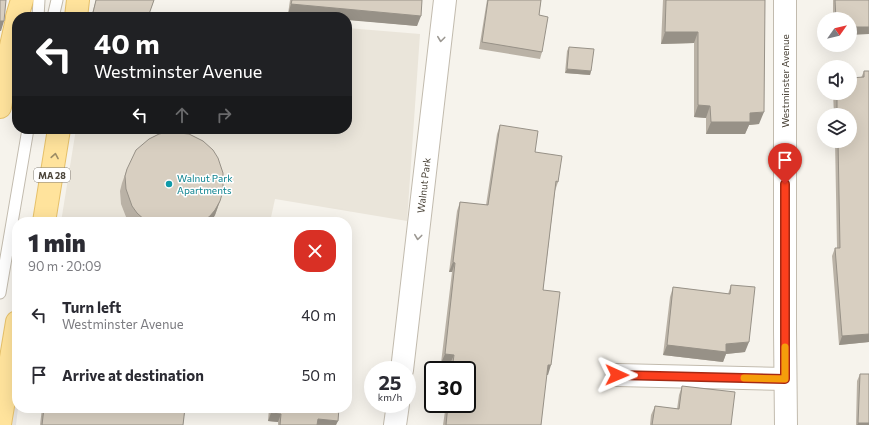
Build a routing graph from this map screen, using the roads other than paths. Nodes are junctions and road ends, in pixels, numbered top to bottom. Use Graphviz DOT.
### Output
graph roads {
  1 [pos="22,0"];
  2 [pos="39,0"];
  3 [pos="57,0"];
  4 [pos="78,0"];
  5 [pos="445,0"];
  6 [pos="785,0"];
  7 [pos="19,12"];
  8 [pos="38,12"];
  9 [pos="54,12"];
  10 [pos="77,12"];
  11 [pos="12,35"];
  12 [pos="4,63"];
  13 [pos="0,107"];
  14 [pos="27,134"];
  15 [pos="58,134"];
  16 [pos="13,217"];
  17 [pos="45,217"];
  18 [pos="12,222"];
  19 [pos="0,292"];
  20 [pos="12,352"];
  21 [pos="403,361"];
  22 [pos="617,375"];
  23 [pos="785,379"];
  24 [pos="397,413"];
  25 [pos="0,424"];
  26 [pos="395,425"];
  27 [pos="786,425"];
  1 -- 7 [label="main road"];
  2 -- 8 [label="lane"];
  3 -- 9 [label="lane"];
  4 -- 10 [label="main road"];
  5 -- 21 [label="street, Walnut Park, one-way"];
  6 -- 23 [label="street, Westminster Avenue"];
  11 -- 12 [label="main road"];
  12 -- 13 [label="main road"];
  14 -- 16 [label="lane"];
  17 -- 15 [label="main road, MA 28, one-way"];
  18 -- 19 [label="lane"];
  20 -- 25 [label="main road"];
  22 -- 23 [label="street"];
  23 -- 27 [label="street, Westminster Avenue"];
  24 -- 26 [label="street"];
}
